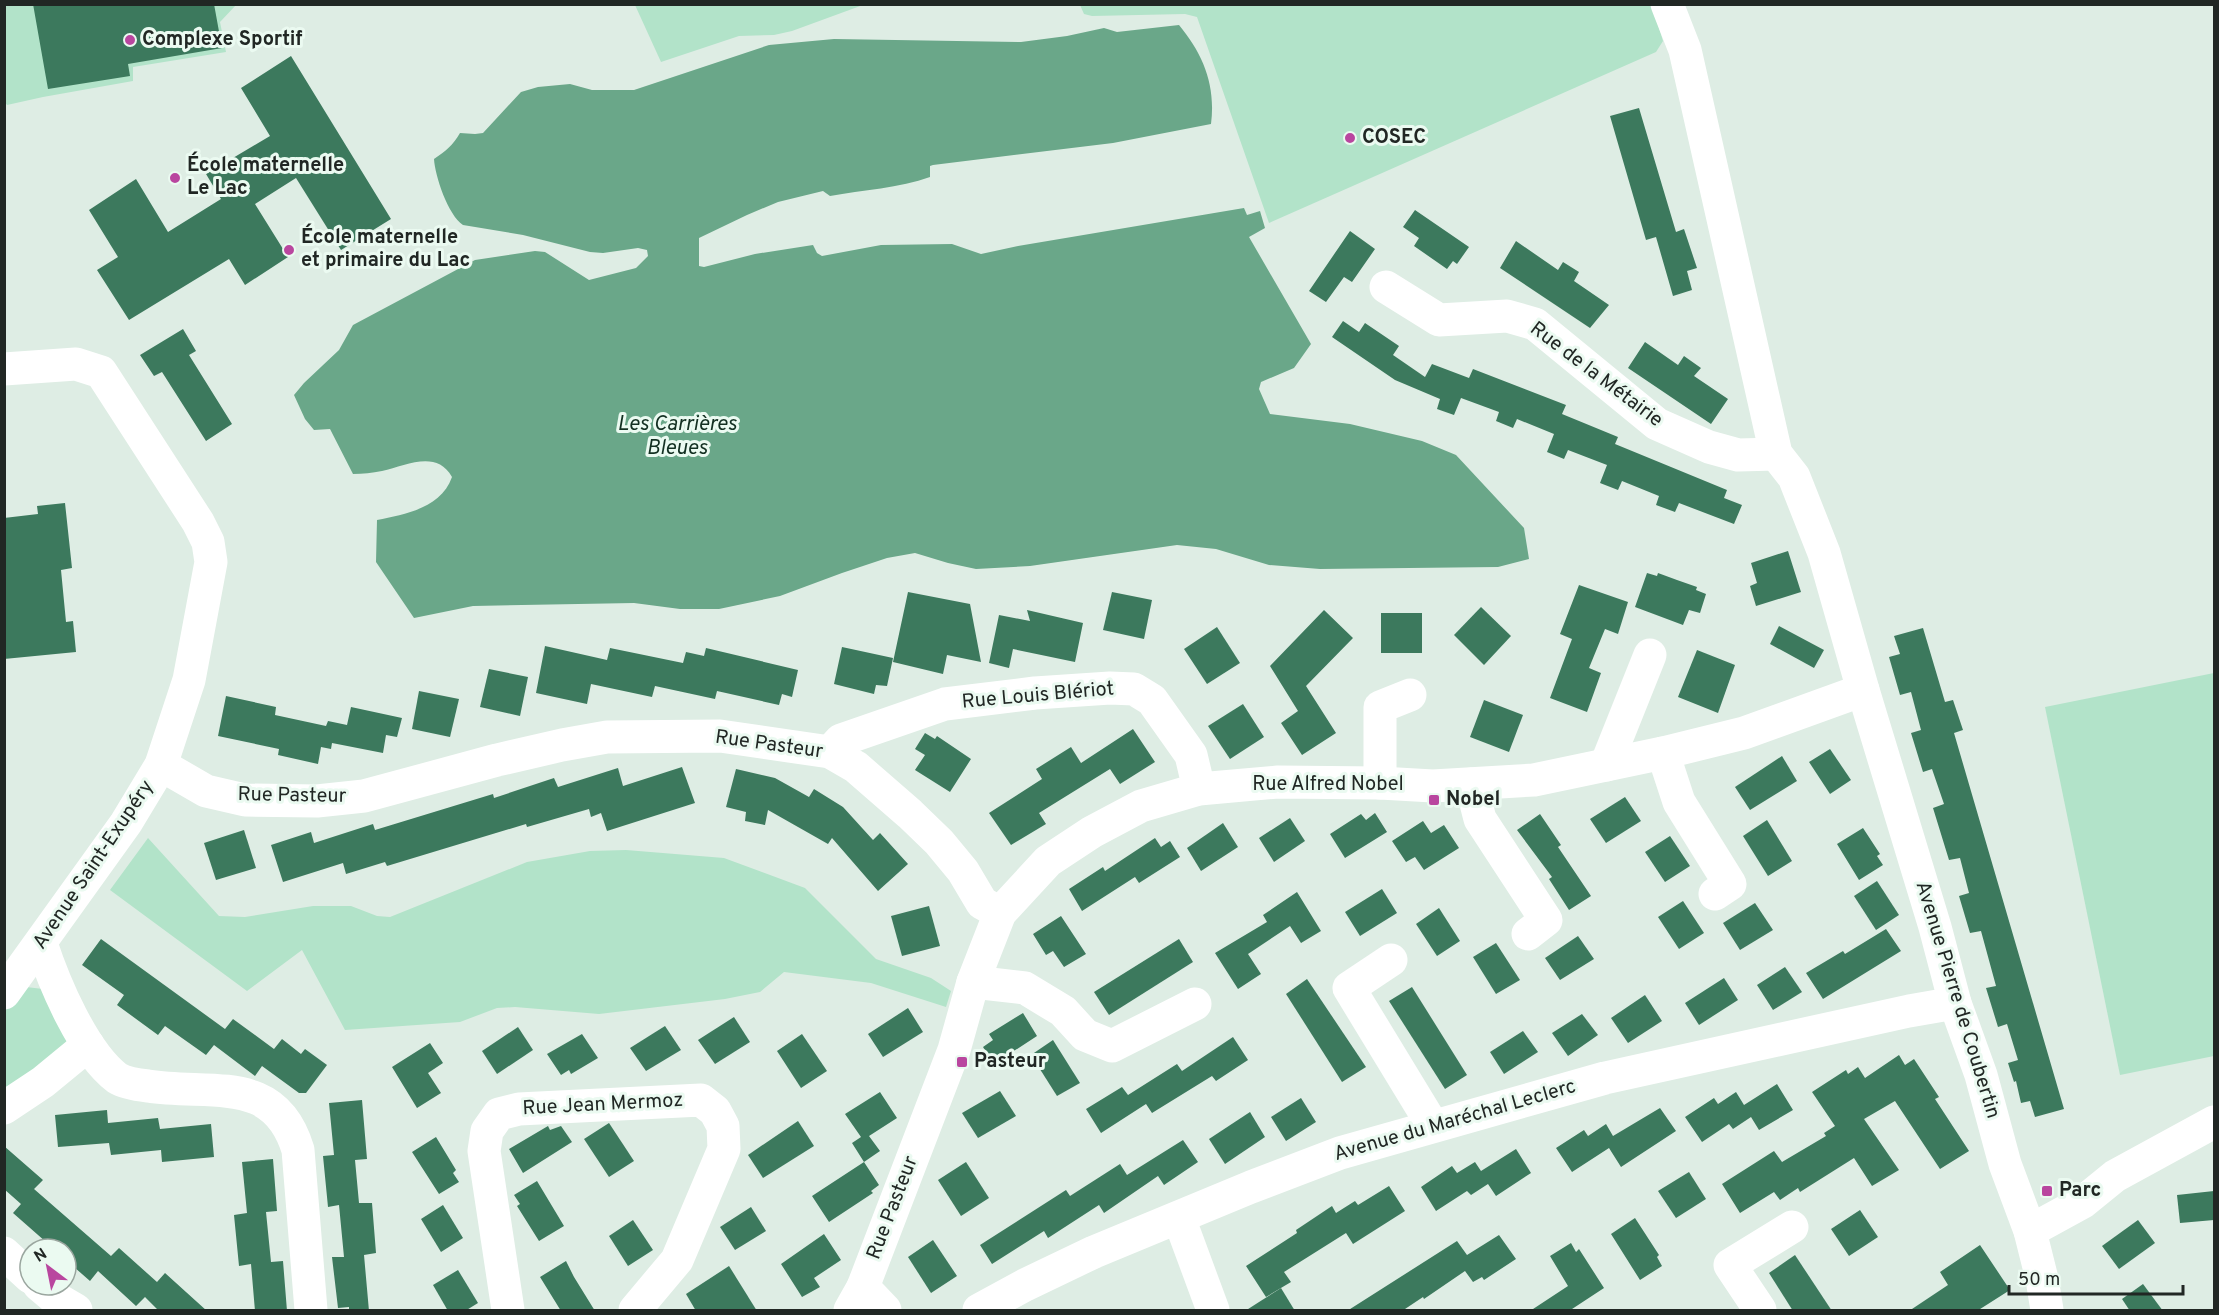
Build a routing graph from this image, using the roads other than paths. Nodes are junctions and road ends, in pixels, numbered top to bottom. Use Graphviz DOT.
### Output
graph roads {
  1 [pos="1667,4"];
  2 [pos="1386,287"];
  3 [pos="4,369"];
  4 [pos="1776,454"];
  5 [pos="1650,655"];
  6 [pos="1863,690"];
  7 [pos="1410,695"];
  8 [pos="830,752"];
  9 [pos="1663,753"];
  10 [pos="161,765"];
  11 [pos="1606,765"];
  12 [pos="1380,783"];
  13 [pos="1471,784"];
  14 [pos="1199,789"];
  15 [pos="1715,894"];
  16 [pos="1000,913"];
  17 [pos="1528,934"];
  18 [pos="42,943"];
  19 [pos="1391,960"];
  20 [pos="974,982"];
  21 [pos="4,993"];
  22 [pos="1954,1003"];
  23 [pos="1195,1004"];
  24 [pos="88,1046"];
  25 [pos="4,1108"];
  26 [pos="2214,1122"];
  27 [pos="1433,1126"];
  28 [pos="1179,1218"];
  29 [pos="1792,1227"];
  30 [pos="2030,1231"];
  31 [pos="4,1253"];
  32 [pos="18,1266"];
  33 [pos="54,1297"];
  34 [pos="857,1299"];
  35 [pos="76,1311"];
  36 [pos="311,1311"];
  37 [pos="508,1311"];
  38 [pos="635,1311"];
  39 [pos="885,1311"];
  40 [pos="979,1311"];
  41 [pos="1213,1311"];
  42 [pos="1760,1311"];
  43 [pos="2047,1311"];
  1 -- 4 [label="street"];
  2 -- 4 [label="street, Rue de la Métairie"];
  3 -- 10 [label="street, Avenue Saint-Exupéry"];
  4 -- 6 [label="street, Avenue Pierre de Coubertin"];
  5 -- 11 [label="street"];
  6 -- 9 [label="street, Rue Alfred Nobel"];
  6 -- 22 [label="street, Avenue Pierre de Coubertin"];
  7 -- 12 [label="street"];
  8 -- 10 [label="street, Rue Pasteur"];
  8 -- 14 [label="street, Rue Louis Blériot"];
  8 -- 16 [label="street, Rue Pasteur"];
  9 -- 11 [label="street, Rue Alfred Nobel"];
  9 -- 15 [label="street"];
  10 -- 18 [label="street, Avenue Saint-Exupéry"];
  11 -- 13 [label="street, Rue Alfred Nobel"];
  12 -- 13 [label="street, Rue Alfred Nobel"];
  12 -- 14 [label="street, Rue Alfred Nobel"];
  13 -- 17 [label="street"];
  14 -- 16 [label="street, Rue Alfred Nobel"];
  16 -- 20 [label="street, Rue Pasteur"];
  18 -- 21 [label="street, Avenue Saint-Exupéry"];
  18 -- 24 [label="street"];
  19 -- 27 [label="street"];
  20 -- 23 [label="street"];
  20 -- 34 [label="street, Rue Pasteur"];
  22 -- 27 [label="street, Avenue du Maréchal Leclerc"];
  22 -- 30 [label="street, Avenue Pierre de Coubertin"];
  24 -- 25 [label="street"];
  24 -- 36 [label="street"];
  26 -- 30 [label="street"];
  27 -- 28 [label="street, Avenue du Maréchal Leclerc"];
  28 -- 40 [label="street, Avenue du Maréchal Leclerc"];
  28 -- 41 [label="street"];
  29 -- 42 [label="street"];
  30 -- 43 [label="street, Avenue Pierre de Coubertin"];
  31 -- 32 [label="street"];
  33 -- 35 [label="street"];
  34 -- 39 [label="street, Rue Pasteur"];
  37 -- 38 [label="street, Rue Jean Mermoz"];
}
